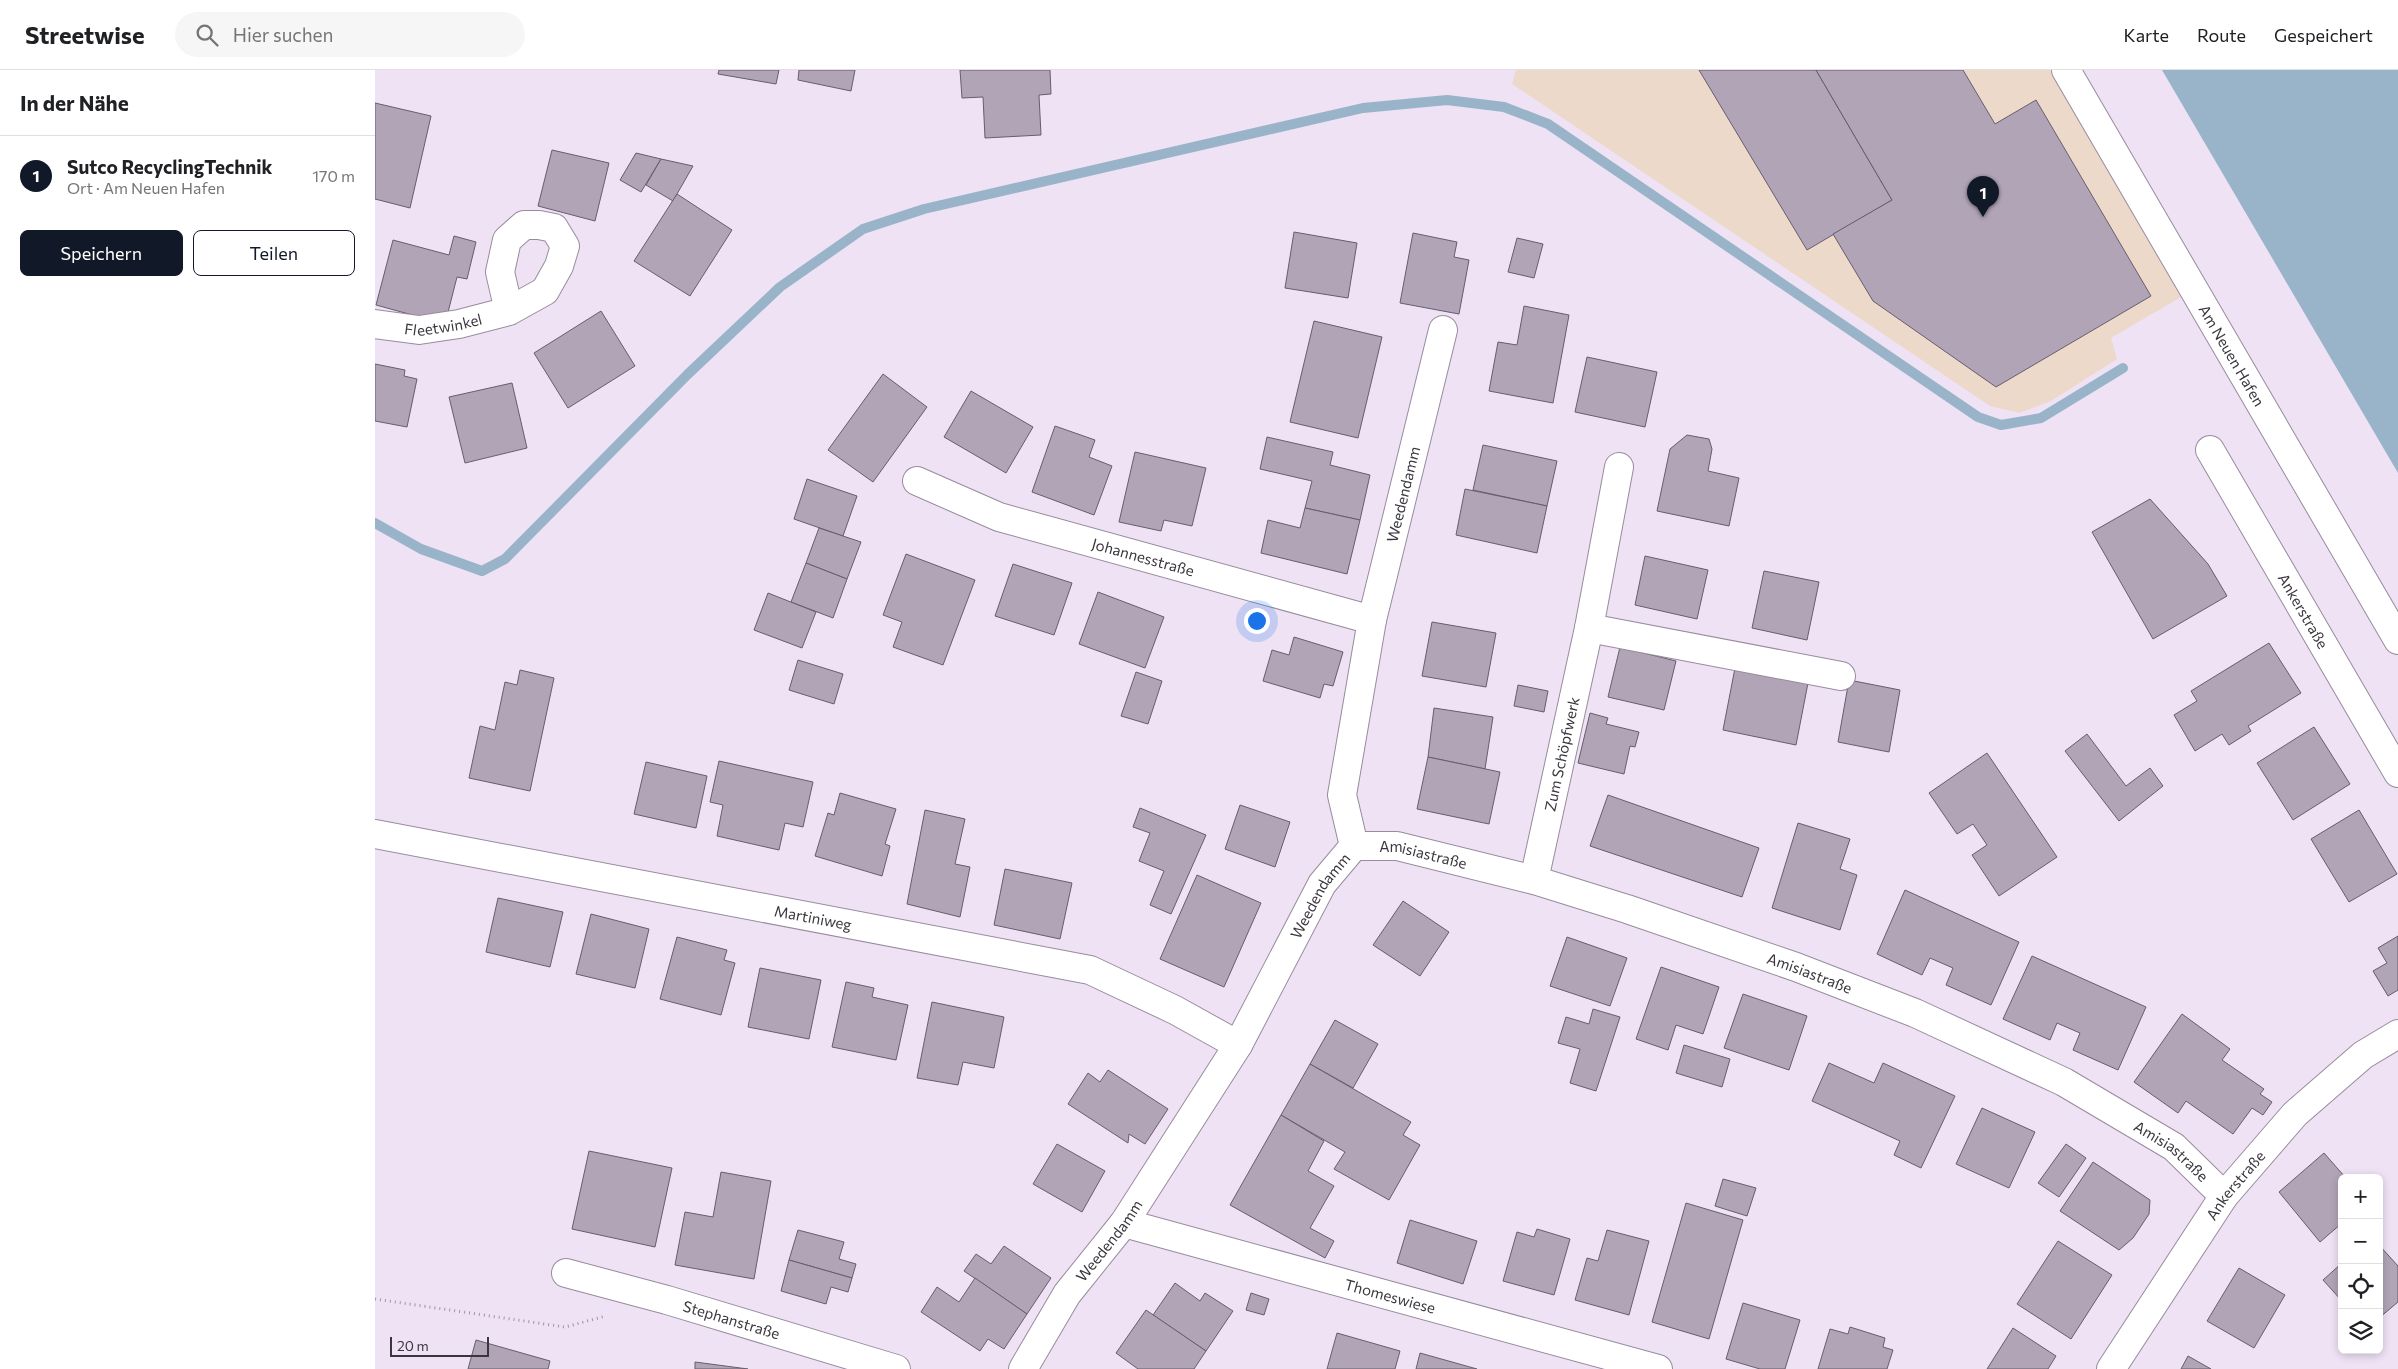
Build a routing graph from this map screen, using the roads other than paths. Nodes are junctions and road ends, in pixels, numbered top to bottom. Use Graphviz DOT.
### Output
graph roads {
  1 [pos="2067,70"];
  2 [pos="509,311"];
  3 [pos="375,324"];
  4 [pos="1443,330"];
  5 [pos="2210,450"];
  6 [pos="1619,467"];
  7 [pos="917,481"];
  8 [pos="1372,620"];
  9 [pos="1589,628"];
  10 [pos="2398,640"];
  11 [pos="1841,676"];
  12 [pos="2398,773"];
  13 [pos="382,835"];
  14 [pos="1354,846"];
  15 [pos="1534,880"];
  16 [pos="2398,1034"];
  17 [pos="1238,1045"];
  18 [pos="2224,1196"];
  19 [pos="1124,1223"];
  20 [pos="566,1273"];
  21 [pos="896,1369"];
  22 [pos="1023,1369"];
  23 [pos="1658,1369"];
  24 [pos="2111,1369"];
  1 -- 10 [label="street, Am Neuen Hafen"];
  2 -- 3 [label="street, Fleetwinkel"];
  4 -- 8 [label="street, Weedendamm"];
  5 -- 12 [label="street, Ankerstraße"];
  6 -- 9 [label="street, Zum Schöpfwerk"];
  7 -- 8 [label="street, Johannesstraße"];
  8 -- 14 [label="street, Weedendamm"];
  9 -- 11 [label="street"];
  9 -- 15 [label="street, Zum Schöpfwerk"];
  13 -- 17 [label="street, Martiniweg"];
  14 -- 15 [label="street, Amisiastraße"];
  14 -- 17 [label="street, Weedendamm"];
  15 -- 18 [label="street, Amisiastraße"];
  16 -- 18 [label="street, Ankerstraße"];
  17 -- 19 [label="street, Weedendamm"];
  18 -- 24 [label="street, Ankerstraße"];
  19 -- 22 [label="street, Weedendamm"];
  19 -- 23 [label="street, Thomeswiese"];
  20 -- 21 [label="street, Stephanstraße"];
}
